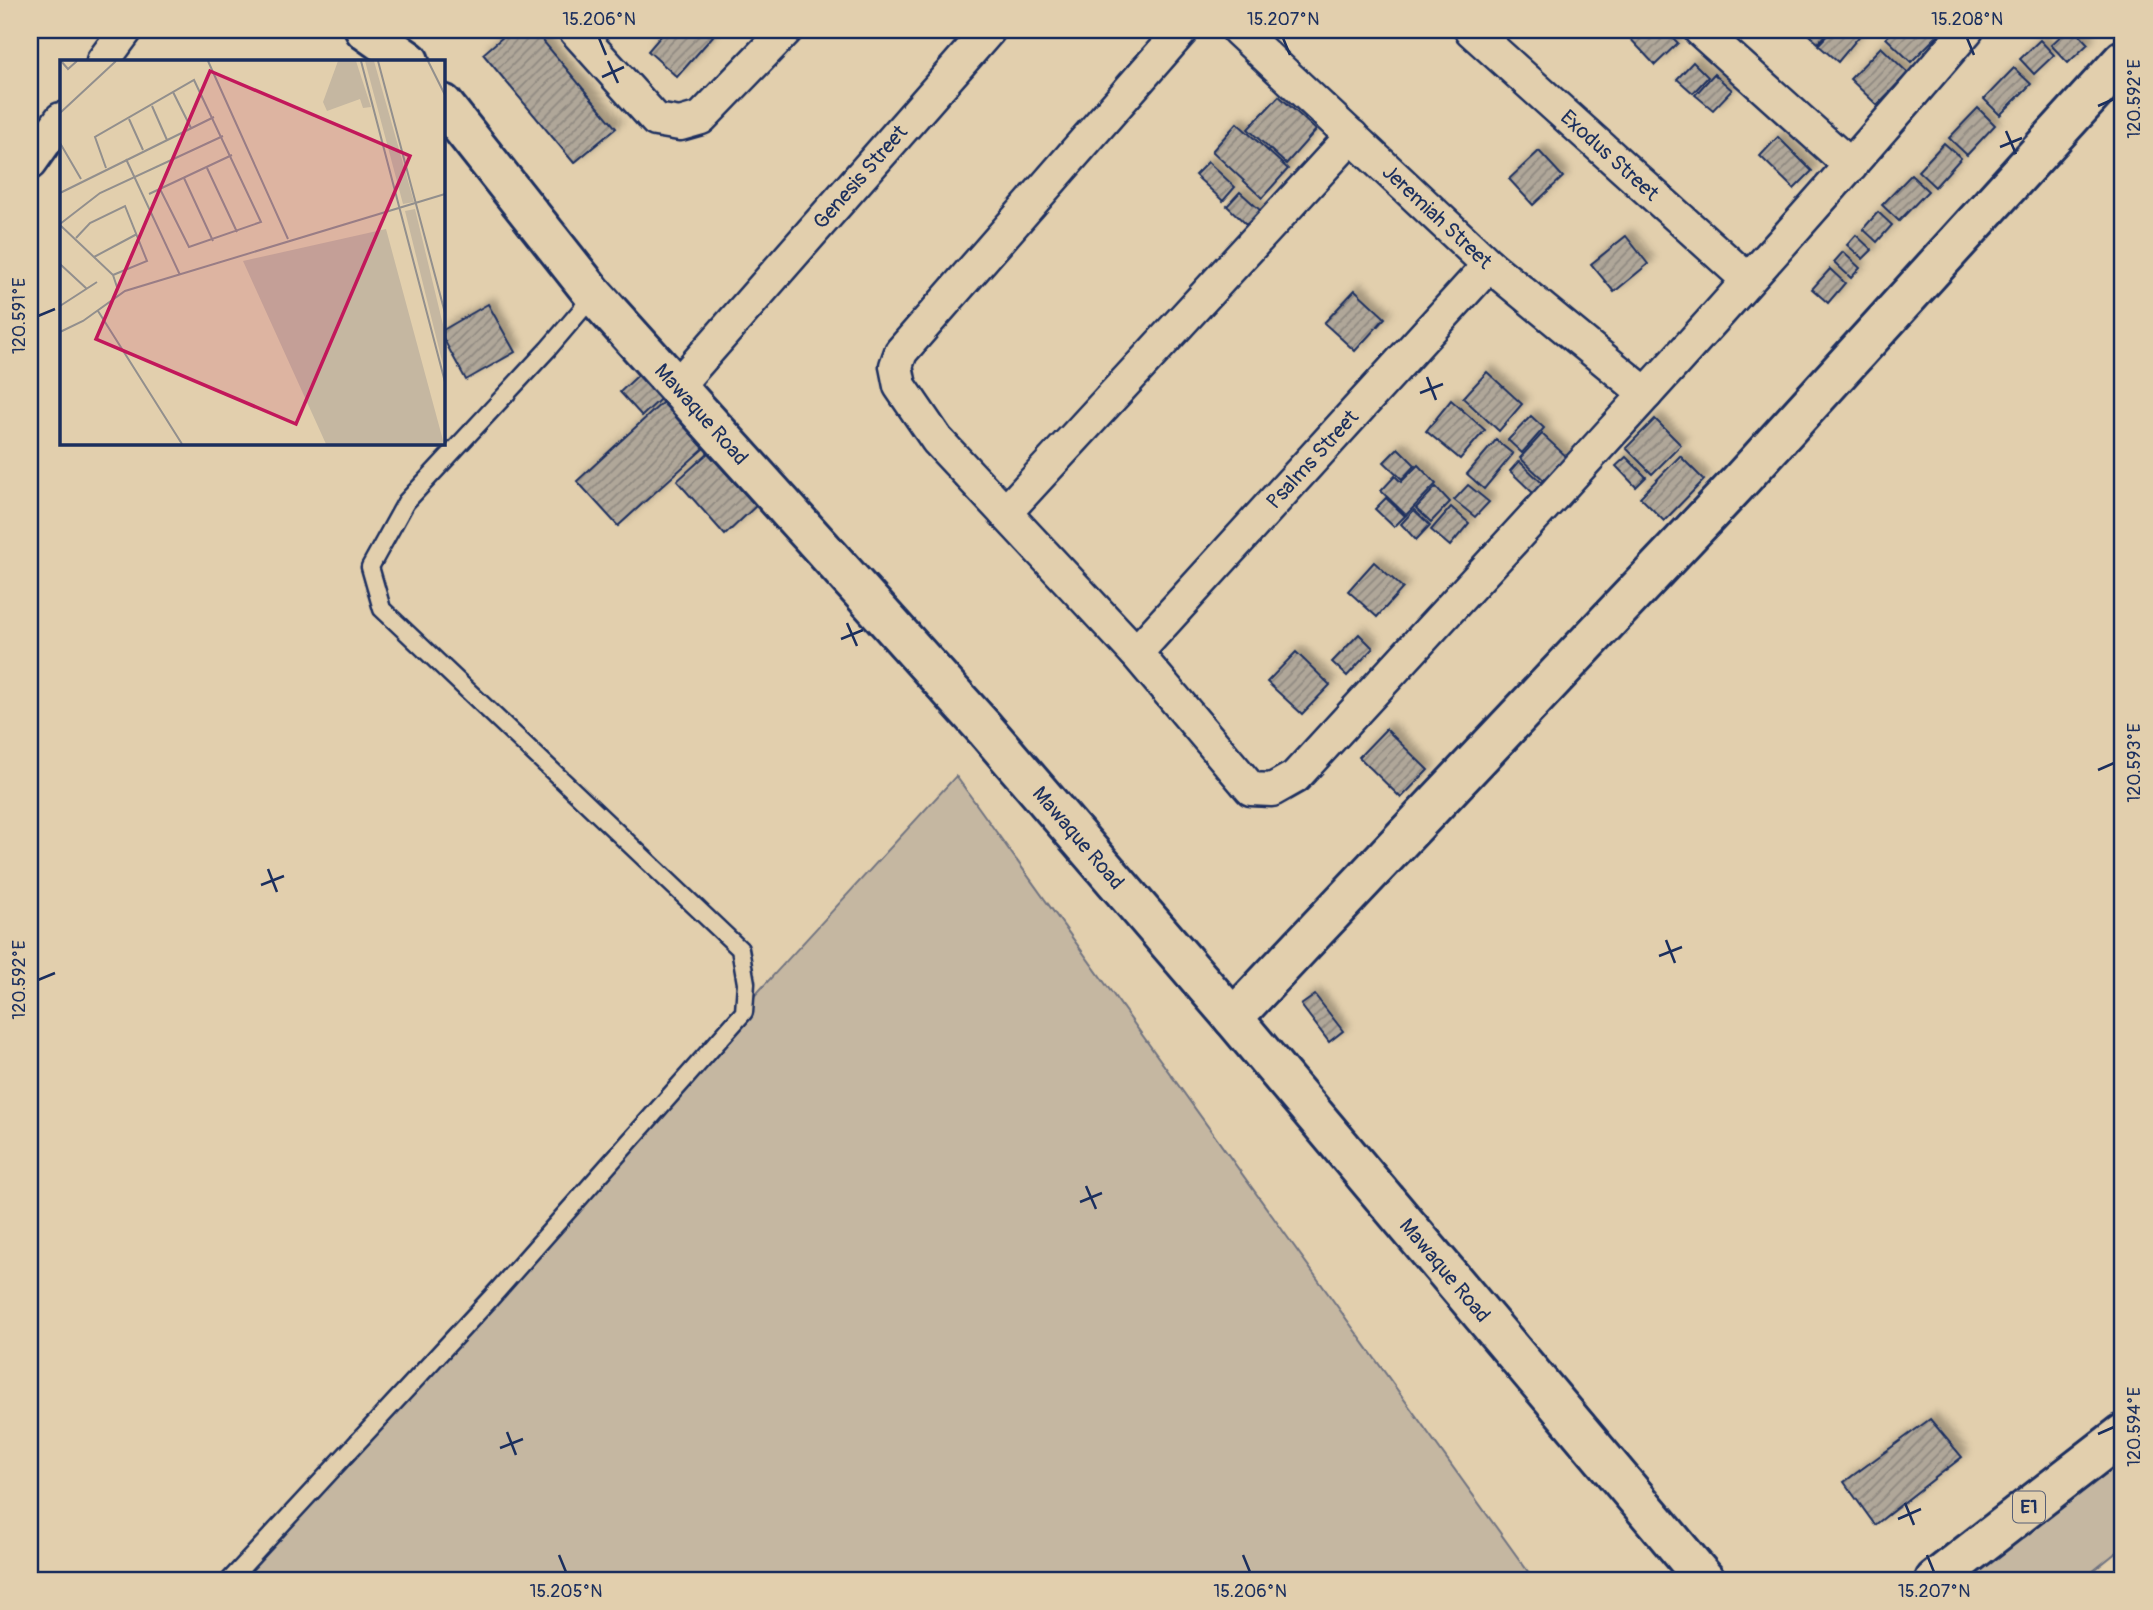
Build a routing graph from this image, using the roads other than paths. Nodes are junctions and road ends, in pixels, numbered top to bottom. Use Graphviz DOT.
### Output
graph roads {
  1 [pos="126,30"];
  2 [pos="365,30"];
  3 [pos="575,30"];
  4 [pos="786,30"];
  5 [pos="989,30"];
  6 [pos="1182,30"];
  7 [pos="1238,30"];
  8 [pos="1471,30"];
  9 [pos="1967,30"];
  10 [pos="1709,33"];
  11 [pos="104,60"];
  12 [pos="408,60"];
  13 [pos="2123,60"];
  14 [pos="444,105"];
  15 [pos="60,121"];
  16 [pos="1352,136"];
  17 [pos="30,163"];
  18 [pos="1851,166"];
  19 [pos="1489,265"];
  20 [pos="1748,280"];
  21 [pos="594,295"];
  22 [pos="677,386"];
  23 [pos="1646,394"];
  24 [pos="1005,513"];
  25 [pos="1136,653"];
  26 [pos="1233,1018"];
  27 [pos="2123,1434"];
  28 [pos="230,1580"];
  29 [pos="1705,1580"];
  30 [pos="1935,1580"];
  1 -- 11 [label="street"];
  2 -- 12 [label="main road"];
  3 -- 4 [label="street"];
  5 -- 22 [label="street, Genesis Street"];
  6 -- 24 [label="street"];
  7 -- 16 [label="street, Jeremiah Street"];
  8 -- 20 [label="street, Exodus Street"];
  9 -- 18 [label="street"];
  10 -- 18 [label="street"];
  13 -- 26 [label="main road"];
  14 -- 21 [label="main road, Mawaque Road"];
  15 -- 17 [label="street"];
  16 -- 19 [label="street, Jeremiah Street"];
  16 -- 24 [label="street"];
  18 -- 20 [label="street"];
  19 -- 23 [label="street, Jeremiah Street"];
  19 -- 25 [label="street, Psalms Street"];
  20 -- 23 [label="street"];
  21 -- 22 [label="main road, Mawaque Road"];
  21 -- 28 [label="lane"];
  22 -- 26 [label="main road, Mawaque Road"];
  23 -- 25 [label="street"];
  24 -- 25 [label="street"];
  26 -- 29 [label="main road, Mawaque Road"];
  27 -- 30 [label="main road, E1"];
}
